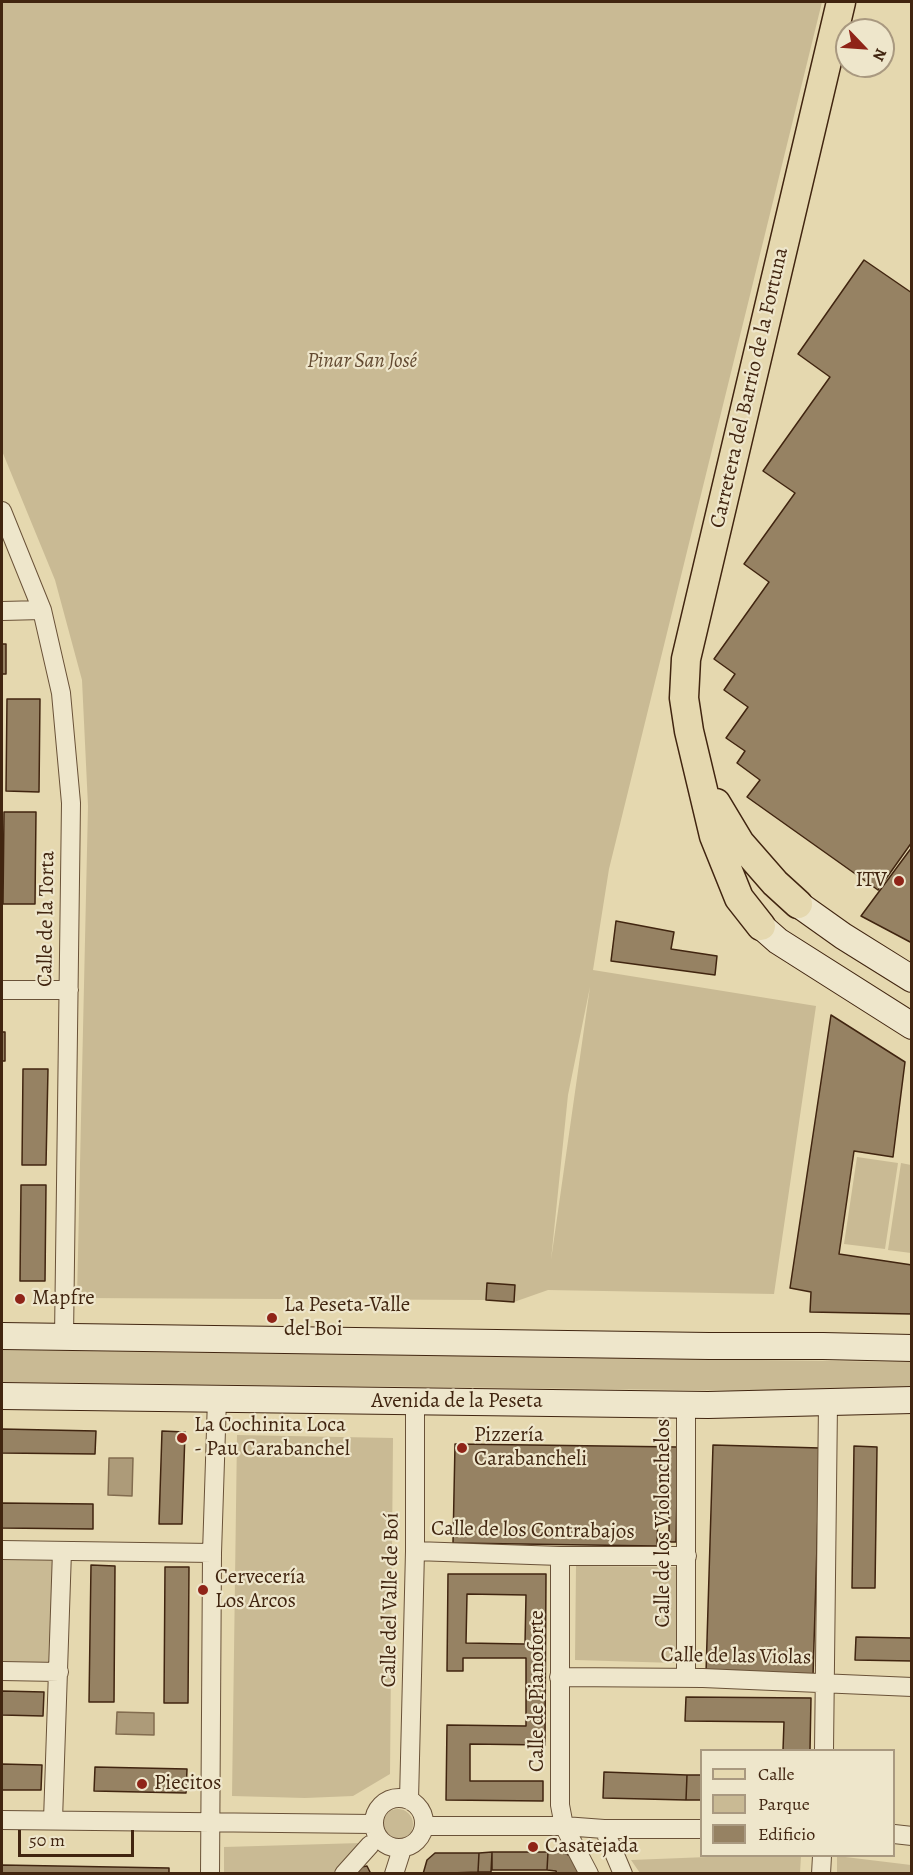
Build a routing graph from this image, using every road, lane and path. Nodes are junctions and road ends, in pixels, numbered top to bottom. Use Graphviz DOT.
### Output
graph roads {
  1 [pos="841,2"];
  2 [pos="2,512"];
  3 [pos="42,610"];
  4 [pos="2,612"];
  5 [pos="699,776"];
  6 [pos="798,904"];
  7 [pos="761,926"];
  8 [pos="912,979"];
  9 [pos="2,990"];
  10 [pos="69,990"];
  11 [pos="912,1026"];
  12 [pos="2,1336"];
  13 [pos="64,1337"];
  14 [pos="912,1348"];
  15 [pos="2,1396"];
  16 [pos="217,1399"];
  17 [pos="912,1400"];
  18 [pos="415,1401"];
  19 [pos="884,1402"];
  20 [pos="828,1403"];
  21 [pos="686,1405"];
  22 [pos="912,1409"];
  23 [pos="2,1550"];
  24 [pos="62,1551"];
  25 [pos="415,1551"];
  26 [pos="212,1553"];
  27 [pos="560,1556"];
  28 [pos="687,1556"];
  29 [pos="2,1671"];
  30 [pos="59,1672"];
  31 [pos="559,1677"];
  32 [pos="686,1678"];
  33 [pos="825,1682"];
  34 [pos="912,1687"];
  35 [pos="824,1749"];
  36 [pos="410,1800"];
  37 [pos="2,1820"];
  38 [pos="53,1820"];
  39 [pos="210,1822"];
  40 [pos="373,1824"];
  41 [pos="424,1826"];
  42 [pos="564,1826"];
  43 [pos="604,1829"];
  44 [pos="700,1829"];
  45 [pos="895,1834"];
  46 [pos="912,1836"];
  47 [pos="370,1845"];
  48 [pos="402,1849"];
  49 [pos="822,1857"];
  50 [pos="210,1874"];
  51 [pos="344,1874"];
  52 [pos="394,1874"];
  53 [pos="589,1874"];
  54 [pos="623,1874"];
  55 [pos="821,1874"];
  1 -- 5 [label="main road, Carretera del Barrio de la Fortuna"];
  2 -- 3 [label="street, Calle de la Torta"];
  3 -- 4 [label="street"];
  3 -- 10 [label="street, Calle de la Torta"];
  5 -- 6 [label="main road, Carretera del Barrio de la Fortuna"];
  5 -- 7 [label="main road, Carretera del Barrio de la Fortuna"];
  6 -- 7 [label="main road, Carretera del Barrio de la Fortuna"];
  6 -- 8 [label="street, Carretera del Barrio de la Fortuna"];
  7 -- 11 [label="street, Carretera del Barrio de la Fortuna"];
  9 -- 10 [label="street"];
  10 -- 13 [label="street, Calle de la Torta"];
  12 -- 13 [label="street"];
  13 -- 14 [label="street"];
  15 -- 16 [label="street, Avenida de la Peseta"];
  16 -- 18 [label="street, Avenida de la Peseta"];
  16 -- 26 [label="street"];
  17 -- 19 [label="street, Avenida de la Peseta"];
  18 -- 21 [label="street, Avenida de la Peseta"];
  18 -- 25 [label="street, Calle del Valle de Boí"];
  19 -- 20 [label="street, Avenida de la Peseta"];
  19 -- 22 [label="street"];
  20 -- 21 [label="street, Avenida de la Peseta"];
  20 -- 33 [label="street"];
  21 -- 28 [label="street, Calle de los Violonchelos"];
  23 -- 24 [label="street"];
  24 -- 26 [label="street"];
  24 -- 30 [label="street"];
  25 -- 27 [label="street, Calle de los Contrabajos"];
  25 -- 36 [label="street, Calle del Valle de Boí"];
  26 -- 39 [label="street"];
  27 -- 28 [label="street, Calle de los Contrabajos"];
  27 -- 31 [label="street, Calle de Pianoforte"];
  28 -- 32 [label="street, Calle de los Violonchelos"];
  29 -- 30 [label="street"];
  30 -- 38 [label="street"];
  31 -- 32 [label="street, Calle de las Violas"];
  31 -- 42 [label="street, Calle de Pianoforte"];
  32 -- 33 [label="street, Calle de las Violas"];
  33 -- 34 [label="street, Calle de las Violas"];
  33 -- 35 [label="street"];
  36 -- 40 [label="street"];
  36 -- 41 [label="street"];
  37 -- 38 [label="street"];
  38 -- 39 [label="street"];
  39 -- 40 [label="street"];
  39 -- 50 [label="street"];
  40 -- 48 [label="street"];
  41 -- 42 [label="street"];
  41 -- 48 [label="street"];
  42 -- 43 [label="street"];
  42 -- 53 [label="street, Calle de Pianoforte"];
  43 -- 44 [label="street"];
  43 -- 54 [label="street"];
  45 -- 46 [label="street"];
  47 -- 51 [label="street"];
  48 -- 52 [label="street"];
  49 -- 55 [label="street"];
}
